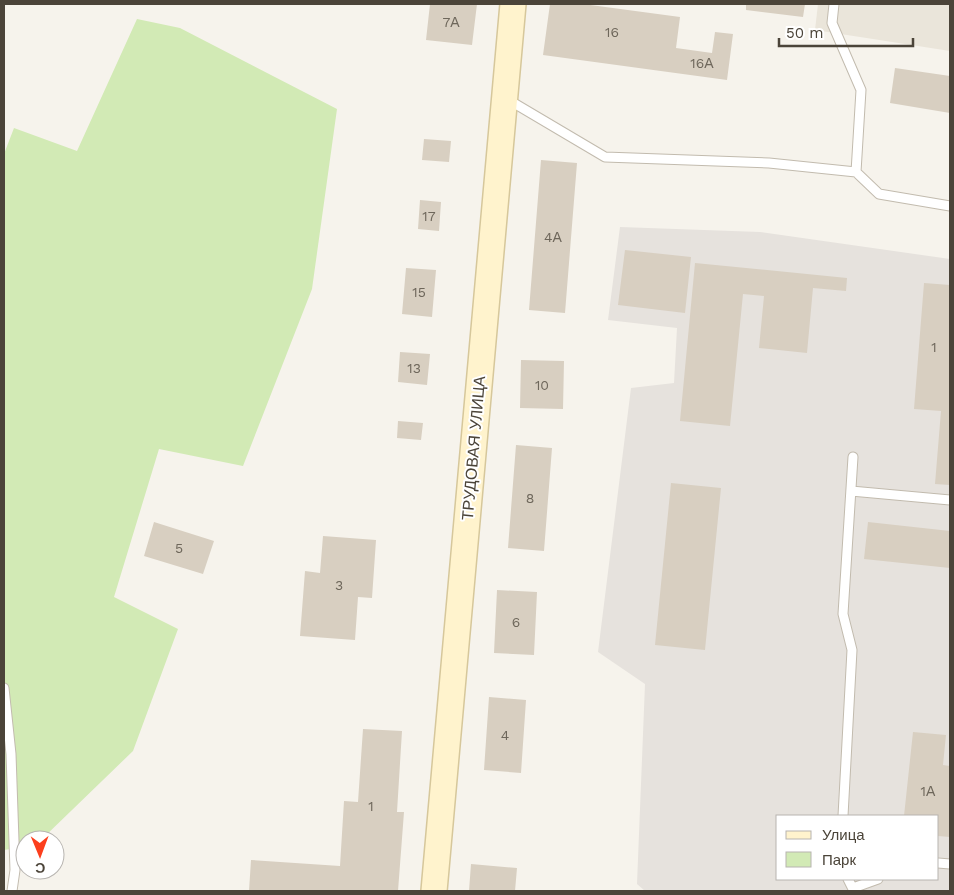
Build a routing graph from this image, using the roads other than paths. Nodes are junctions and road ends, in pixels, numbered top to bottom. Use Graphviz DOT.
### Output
graph roads {
  1 [pos="513,4"];
  2 [pos="834,4"];
  3 [pos="504,97"];
  4 [pos="856,172"];
  5 [pos="950,206"];
  6 [pos="853,457"];
  7 [pos="851,491"];
  8 [pos="950,500"];
  9 [pos="4,688"];
  10 [pos="843,815"];
  11 [pos="876,880"];
  12 [pos="854,890"];
  13 [pos="12,891"];
  14 [pos="434,891"];
  1 -- 3 [label="street, ТРУДОВАЯ УЛИЦА"];
  2 -- 4 [label="lane"];
  3 -- 4 [label="lane"];
  3 -- 14 [label="street, ТРУДОВАЯ УЛИЦА"];
  4 -- 5 [label="lane"];
  6 -- 7 [label="lane"];
  7 -- 8 [label="lane"];
  7 -- 10 [label="lane"];
  9 -- 13 [label="lane"];
  11 -- 12 [label="lane"];
}
